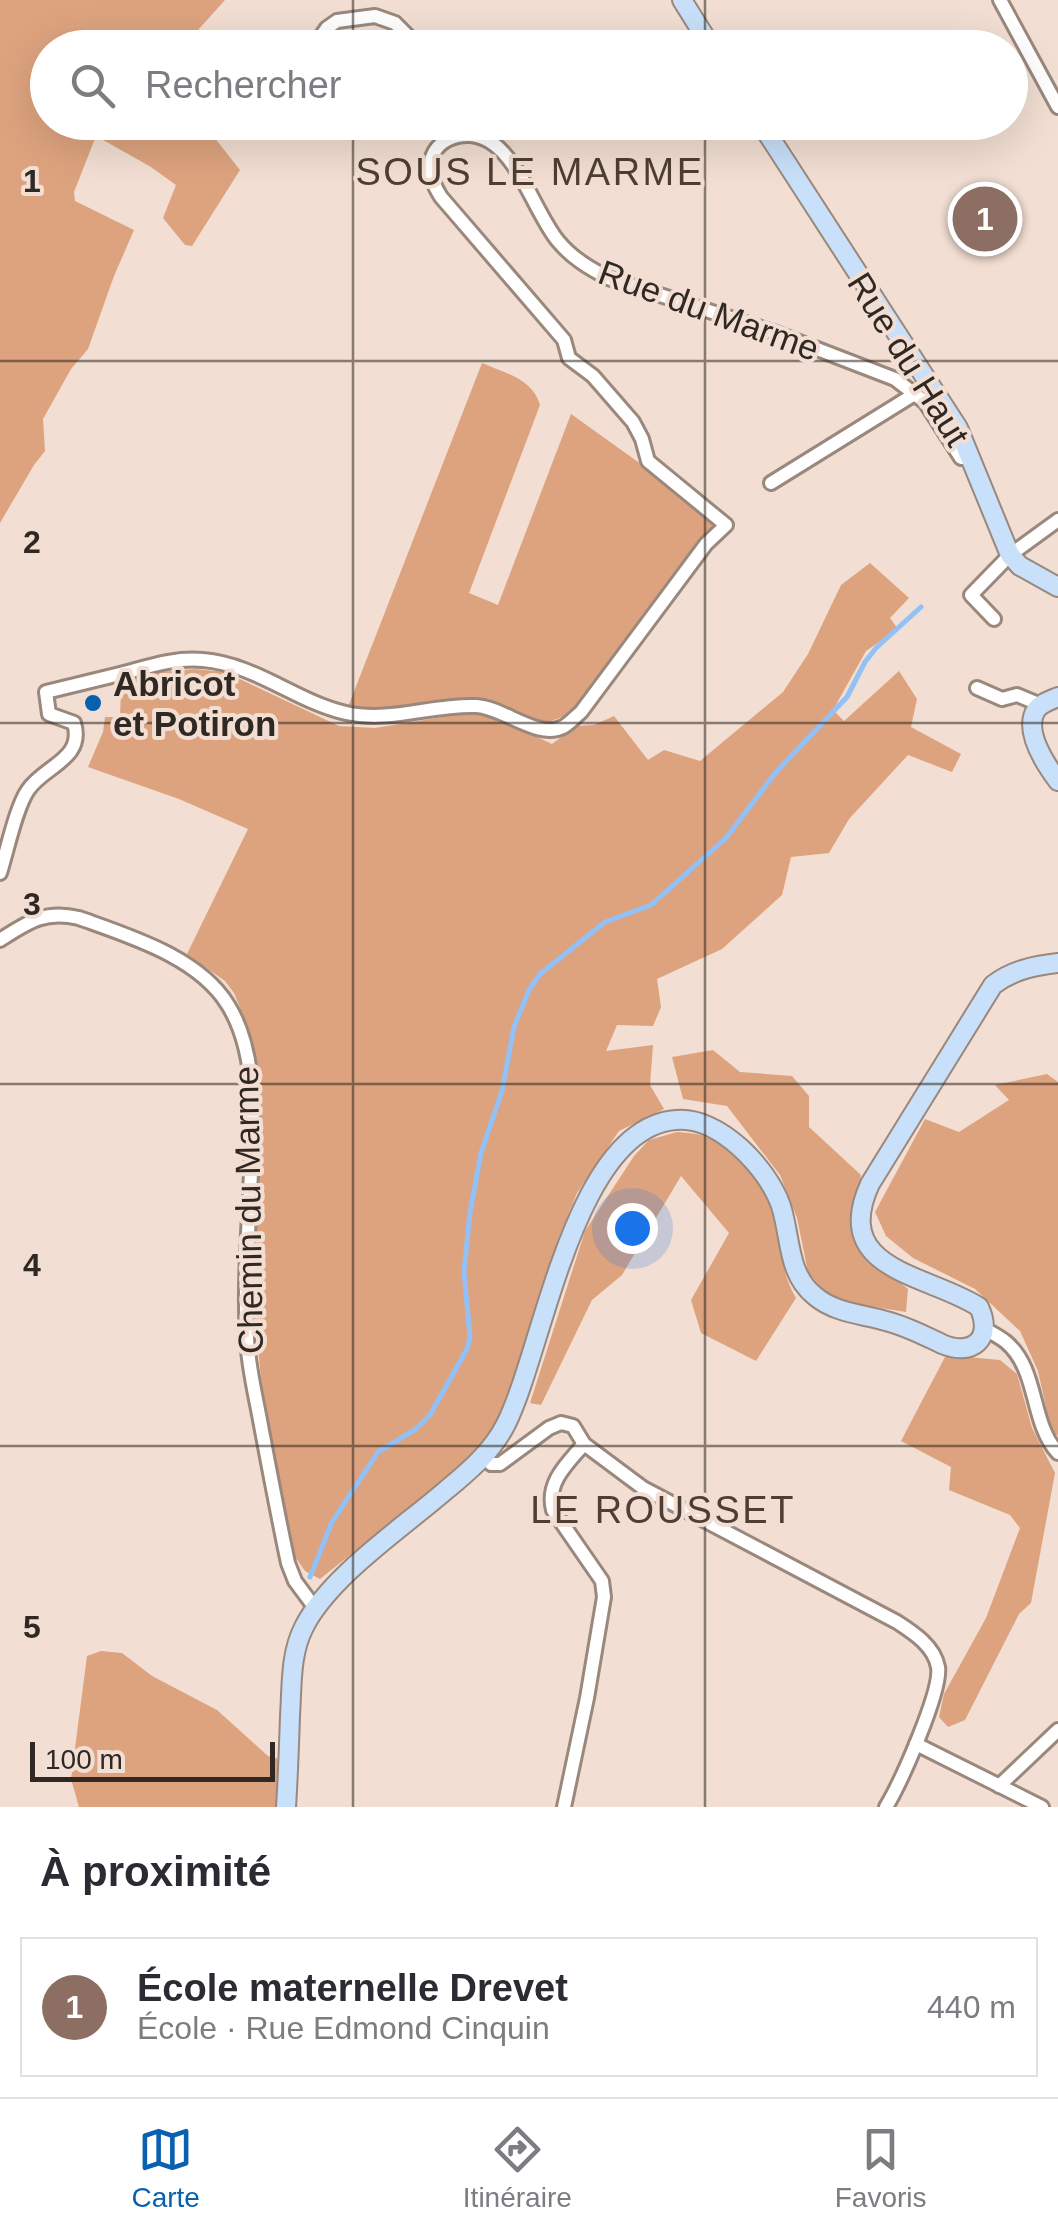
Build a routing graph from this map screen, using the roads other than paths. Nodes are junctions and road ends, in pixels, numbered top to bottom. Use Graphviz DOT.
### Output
graph roads {
  1 [pos="682,0"];
  2 [pos="1000,0"];
  3 [pos="326,30"];
  4 [pos="403,30"];
  5 [pos="701,30"];
  6 [pos="1016,30"];
  7 [pos="1028,52"];
  8 [pos="1058,107"];
  9 [pos="447,140"];
  10 [pos="491,140"];
  11 [pos="772,140"];
  12 [pos="914,395"];
  13 [pos="970,458"];
  14 [pos="771,483"];
  15 [pos="1058,520"];
  16 [pos="1010,556"];
  17 [pos="1058,587"];
  18 [pos="994,619"];
  19 [pos="977,688"];
  20 [pos="1050,701"];
  21 [pos="1058,781"];
  22 [pos="0,872"];
  23 [pos="0,940"];
  24 [pos="1058,963"];
  25 [pos="986,1329"];
  26 [pos="584,1444"];
  27 [pos="1058,1453"];
  28 [pos="484,1456"];
  29 [pos="316,1608"];
  30 [pos="1058,1730"];
  31 [pos="916,1744"];
  32 [pos="999,1786"];
  33 [pos="286,1807"];
  34 [pos="564,1807"];
  35 [pos="886,1807"];
  36 [pos="1042,1807"];
  1 -- 5 [label="street"];
  2 -- 6 [label="street"];
  3 -- 4 [label="street"];
  7 -- 8 [label="street"];
  9 -- 22 [label="street, Rue du Marme"];
  10 -- 12 [label="street, Rue du Marme"];
  11 -- 13 [label="street, Rue du Haut"];
  12 -- 13 [label="street, Rue du Marme"];
  12 -- 14 [label="street"];
  13 -- 16 [label="street, Rue du Haut"];
  15 -- 16 [label="street"];
  16 -- 17 [label="street"];
  16 -- 18 [label="street"];
  19 -- 20 [label="street"];
  20 -- 21 [label="street"];
  23 -- 29 [label="street, Chemin du Marme"];
  24 -- 25 [label="street"];
  25 -- 27 [label="street"];
  25 -- 28 [label="street"];
  26 -- 28 [label="street"];
  26 -- 31 [label="street"];
  26 -- 34 [label="street"];
  28 -- 29 [label="street"];
  29 -- 33 [label="street"];
  30 -- 32 [label="street"];
  31 -- 32 [label="street"];
  31 -- 35 [label="street"];
  32 -- 36 [label="street"];
}
